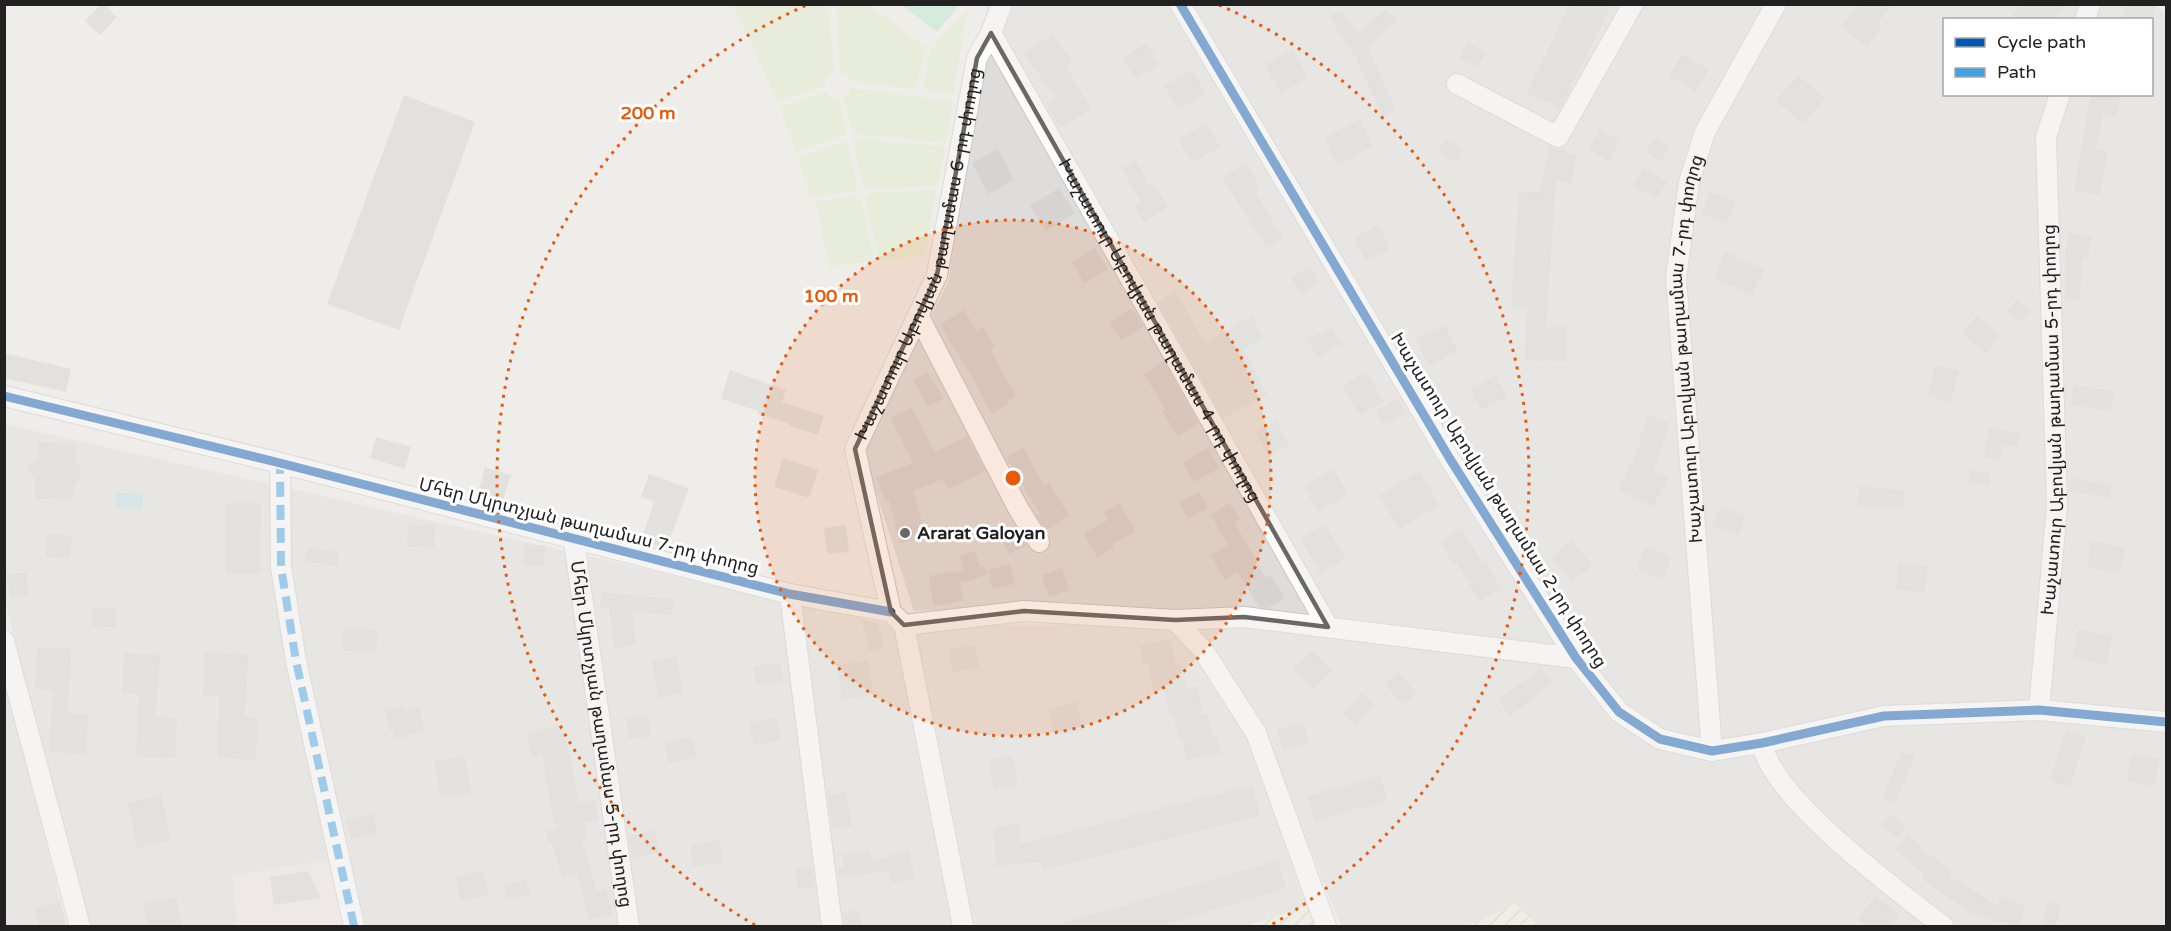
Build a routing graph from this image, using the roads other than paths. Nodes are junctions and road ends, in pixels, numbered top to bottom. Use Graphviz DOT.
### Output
graph roads {
  1 [pos="1002,4"];
  2 [pos="1180,4"];
  3 [pos="1633,4"];
  4 [pos="1776,4"];
  5 [pos="991,33"];
  6 [pos="1457,84"];
  7 [pos="2059,96"];
  8 [pos="918,315"];
  9 [pos="4,396"];
  10 [pos="280,463"];
  11 [pos="574,541"];
  12 [pos="1039,542"];
  13 [pos="790,594"];
  14 [pos="897,618"];
  15 [pos="1174,620"];
  16 [pos="1328,627"];
  17 [pos="4,641"];
  18 [pos="1576,658"];
  19 [pos="2039,710"];
  20 [pos="2166,722"];
  21 [pos="1762,743"];
  22 [pos="1712,751"];
  23 [pos="80,927"];
  24 [pos="354,927"];
  25 [pos="629,927"];
  26 [pos="832,927"];
  27 [pos="963,927"];
  28 [pos="1326,927"];
  29 [pos="1943,927"];
  1 -- 5 [label="street, Խաչատուր Աբովյան թաղամաս 6-րդ փողոց"];
  2 -- 18 [label="street, Խաչատուր Աբովյան թաղամաս 2-րդ փողոց"];
  3 -- 6 [label="street"];
  4 -- 22 [label="street, Խաչատուր Աբովյան թաղամաս 7-րդ փողոց"];
  5 -- 8 [label="street, Խաչատուր Աբովյան թաղամաս 6-րդ փողոց"];
  5 -- 16 [label="street, Խաչատուր Աբովյան թաղամաս 4-րդ փողոց"];
  7 -- 19 [label="street, Խաչատուր Աբովյան թաղամաս 5-րդ փողոց"];
  8 -- 12 [label="street"];
  8 -- 14 [label="street, Խաչատուր Աբովյան թաղամաս 6-րդ փողոց"];
  9 -- 10 [label="street, Մհեր Մկրտչյան թաղամաս 7-րդ փողոց"];
  10 -- 11 [label="street, Մհեր Մկրտչյան թաղամաս 7-րդ փողոց"];
  10 -- 24 [label="street"];
  11 -- 13 [label="street, Մհեր Մկրտչյան թաղամաս 7-րդ փողոց"];
  11 -- 25 [label="street, Մհեր Մկրտչյան թաղամաս 5-րդ փողոց"];
  13 -- 14 [label="street, Մհեր Մկրտչյան թաղամաս 7-րդ փողոց"];
  13 -- 26 [label="street"];
  14 -- 15 [label="street, Մհեր Մկրտչյան թաղամաս 7-րդ փողոց"];
  14 -- 27 [label="street, Խաչատուր Աբովյան թաղամաս 6-րդ փողոց"];
  15 -- 16 [label="street, Մհեր Մկրտչյան թաղամաս 7-րդ փողոց"];
  15 -- 28 [label="street"];
  16 -- 18 [label="street, Մհեր Մկրտչյան թաղամաս 7-րդ փողոց"];
  17 -- 23 [label="street"];
  18 -- 22 [label="street, Խաչատուր Աբովյան թաղամաս 2-րդ փողոց"];
  19 -- 20 [label="street, Խաչատուր Աբովյան թաղամաս 2-րդ փողոց"];
  19 -- 21 [label="street, Խաչատուր Աբովյան թաղամաս 2-րդ փողոց"];
  21 -- 22 [label="street, Խաչատուր Աբովյան թաղամաս 2-րդ փողոց"];
  21 -- 29 [label="street"];
}
